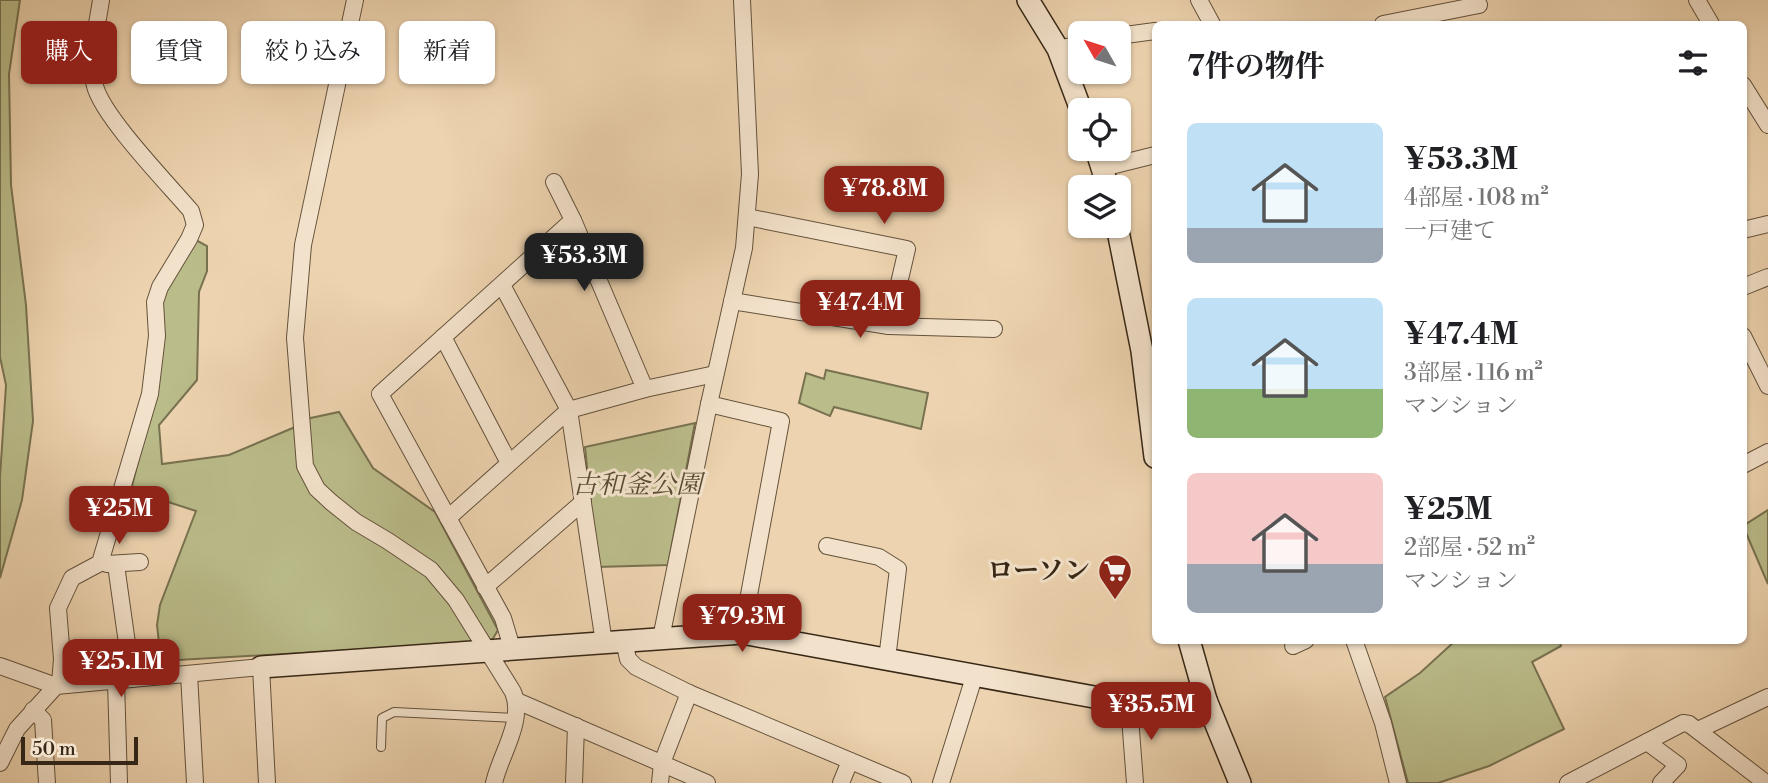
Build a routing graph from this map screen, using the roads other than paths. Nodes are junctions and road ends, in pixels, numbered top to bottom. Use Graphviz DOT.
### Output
graph roads {
  1 [pos="101,0"];
  2 [pos="355,0"];
  3 [pos="741,0"];
  4 [pos="1028,0"];
  5 [pos="1199,0"];
  6 [pos="1697,0"];
  7 [pos="1479,5"];
  8 [pos="1210,21"];
  9 [pos="1398,21"];
  10 [pos="1709,21"];
  11 [pos="1152,31"];
  12 [pos="1131,34"];
  13 [pos="1068,47"];
  14 [pos="1058,49"];
  15 [pos="1747,91"];
  16 [pos="1076,98"];
  17 [pos="1766,118"];
  18 [pos="1152,156"];
  19 [pos="1102,168"];
  20 [pos="554,182"];
  21 [pos="747,217"];
  22 [pos="573,220"];
  23 [pos="1768,224"];
  24 [pos="1747,229"];
  25 [pos="1120,238"];
  26 [pos="1768,277"];
  27 [pos="502,285"];
  28 [pos="1747,285"];
  29 [pos="732,301"];
  30 [pos="889,326"];
  31 [pos="994,329"];
  32 [pos="443,337"];
  33 [pos="1149,350"];
  34 [pos="1750,368"];
  35 [pos="715,374"];
  36 [pos="1768,386"];
  37 [pos="645,389"];
  38 [pos="709,404"];
  39 [pos="1152,404"];
  40 [pos="569,410"];
  41 [pos="1768,452"];
  42 [pos="509,463"];
  43 [pos="1747,463"];
  44 [pos="583,502"];
  45 [pos="447,518"];
  46 [pos="827,546"];
  47 [pos="139,562"];
  48 [pos="108,564"];
  49 [pos="485,587"];
  50 [pos="742,633"];
  51 [pos="661,638"];
  52 [pos="614,642"];
  53 [pos="1190,644"];
  54 [pos="1355,644"];
  55 [pos="512,648"];
  56 [pos="486,651"];
  57 [pos="887,659"];
  58 [pos="0,666"];
  59 [pos="261,667"];
  60 [pos="189,674"];
  61 [pos="975,674"];
  62 [pos="124,680"];
  63 [pos="58,685"];
  64 [pos="689,692"];
  65 [pos="1768,697"];
  66 [pos="1206,700"];
  67 [pos="517,701"];
  68 [pos="1129,704"];
  69 [pos="33,710"];
  70 [pos="514,718"];
  71 [pos="576,726"];
  72 [pos="1698,730"];
  73 [pos="1647,742"];
  74 [pos="381,747"];
  75 [pos="850,761"];
  76 [pos="0,763"];
  77 [pos="662,763"];
  78 [pos="47,783"];
  79 [pos="119,783"];
  80 [pos="195,783"];
  81 [pos="267,783"];
  82 [pos="494,783"];
  83 [pos="574,783"];
  84 [pos="660,783"];
  85 [pos="708,783"];
  86 [pos="841,783"];
  87 [pos="903,783"];
  88 [pos="941,783"];
  89 [pos="1135,783"];
  90 [pos="1240,783"];
  91 [pos="1398,783"];
  92 [pos="1568,783"];
  93 [pos="1661,783"];
  94 [pos="1766,783"];
  1 -- 48 [label="street"];
  2 -- 56 [label="street"];
  3 -- 21 [label="street"];
  4 -- 14 [label="street"];
  5 -- 8 [label="street"];
  6 -- 10 [label="street"];
  7 -- 9 [label="street"];
  11 -- 12 [label="street"];
  13 -- 14 [label="street"];
  14 -- 16 [label="street"];
  15 -- 17 [label="street"];
  18 -- 19 [label="street"];
  20 -- 22 [label="street"];
  21 -- 29 [label="street"];
  21 -- 30 [label="street"];
  22 -- 27 [label="street"];
  22 -- 37 [label="street"];
  23 -- 24 [label="street"];
  25 -- 33 [label="street"];
  26 -- 28 [label="street"];
  27 -- 32 [label="street"];
  27 -- 40 [label="street"];
  29 -- 30 [label="street"];
  29 -- 35 [label="street"];
  30 -- 31 [label="street"];
  32 -- 42 [label="street"];
  32 -- 45 [label="street"];
  33 -- 39 [label="street"];
  34 -- 36 [label="street"];
  35 -- 37 [label="street"];
  35 -- 38 [label="street"];
  37 -- 40 [label="street"];
  38 -- 50 [label="street"];
  38 -- 51 [label="street"];
  40 -- 42 [label="street"];
  40 -- 44 [label="street"];
  41 -- 43 [label="street"];
  42 -- 45 [label="street"];
  44 -- 49 [label="street"];
  44 -- 52 [label="street"];
  45 -- 49 [label="street"];
  46 -- 57 [label="street"];
  47 -- 48 [label="street"];
  48 -- 62 [label="street"];
  48 -- 63 [label="street"];
  49 -- 55 [label="street"];
  50 -- 51 [label="street"];
  50 -- 57 [label="street"];
  51 -- 52 [label="street"];
  52 -- 55 [label="street"];
  52 -- 64 [label="street"];
  53 -- 66 [label="street"];
  54 -- 91 [label="street"];
  55 -- 56 [label="street"];
  56 -- 59 [label="street"];
  56 -- 67 [label="street"];
  57 -- 61 [label="street"];
  58 -- 63 [label="street"];
  59 -- 60 [label="street"];
  59 -- 81 [label="street"];
  60 -- 62 [label="street"];
  60 -- 80 [label="street"];
  61 -- 68 [label="street"];
  61 -- 88 [label="street"];
  62 -- 63 [label="street"];
  62 -- 79 [label="street"];
  63 -- 69 [label="street"];
  64 -- 75 [label="street"];
  64 -- 77 [label="street"];
  65 -- 72 [label="street"];
  66 -- 68 [label="street"];
  66 -- 90 [label="street"];
  67 -- 70 [label="street"];
  67 -- 71 [label="street"];
  68 -- 89 [label="street"];
  69 -- 76 [label="street"];
  69 -- 78 [label="street"];
  70 -- 74 [label="lane"];
  70 -- 82 [label="street"];
  71 -- 77 [label="street"];
  71 -- 83 [label="street"];
  72 -- 73 [label="street"];
  72 -- 94 [label="street"];
  73 -- 92 [label="street"];
  73 -- 93 [label="street"];
  75 -- 86 [label="street"];
  75 -- 87 [label="street"];
  77 -- 84 [label="street"];
  77 -- 85 [label="street"];
}
